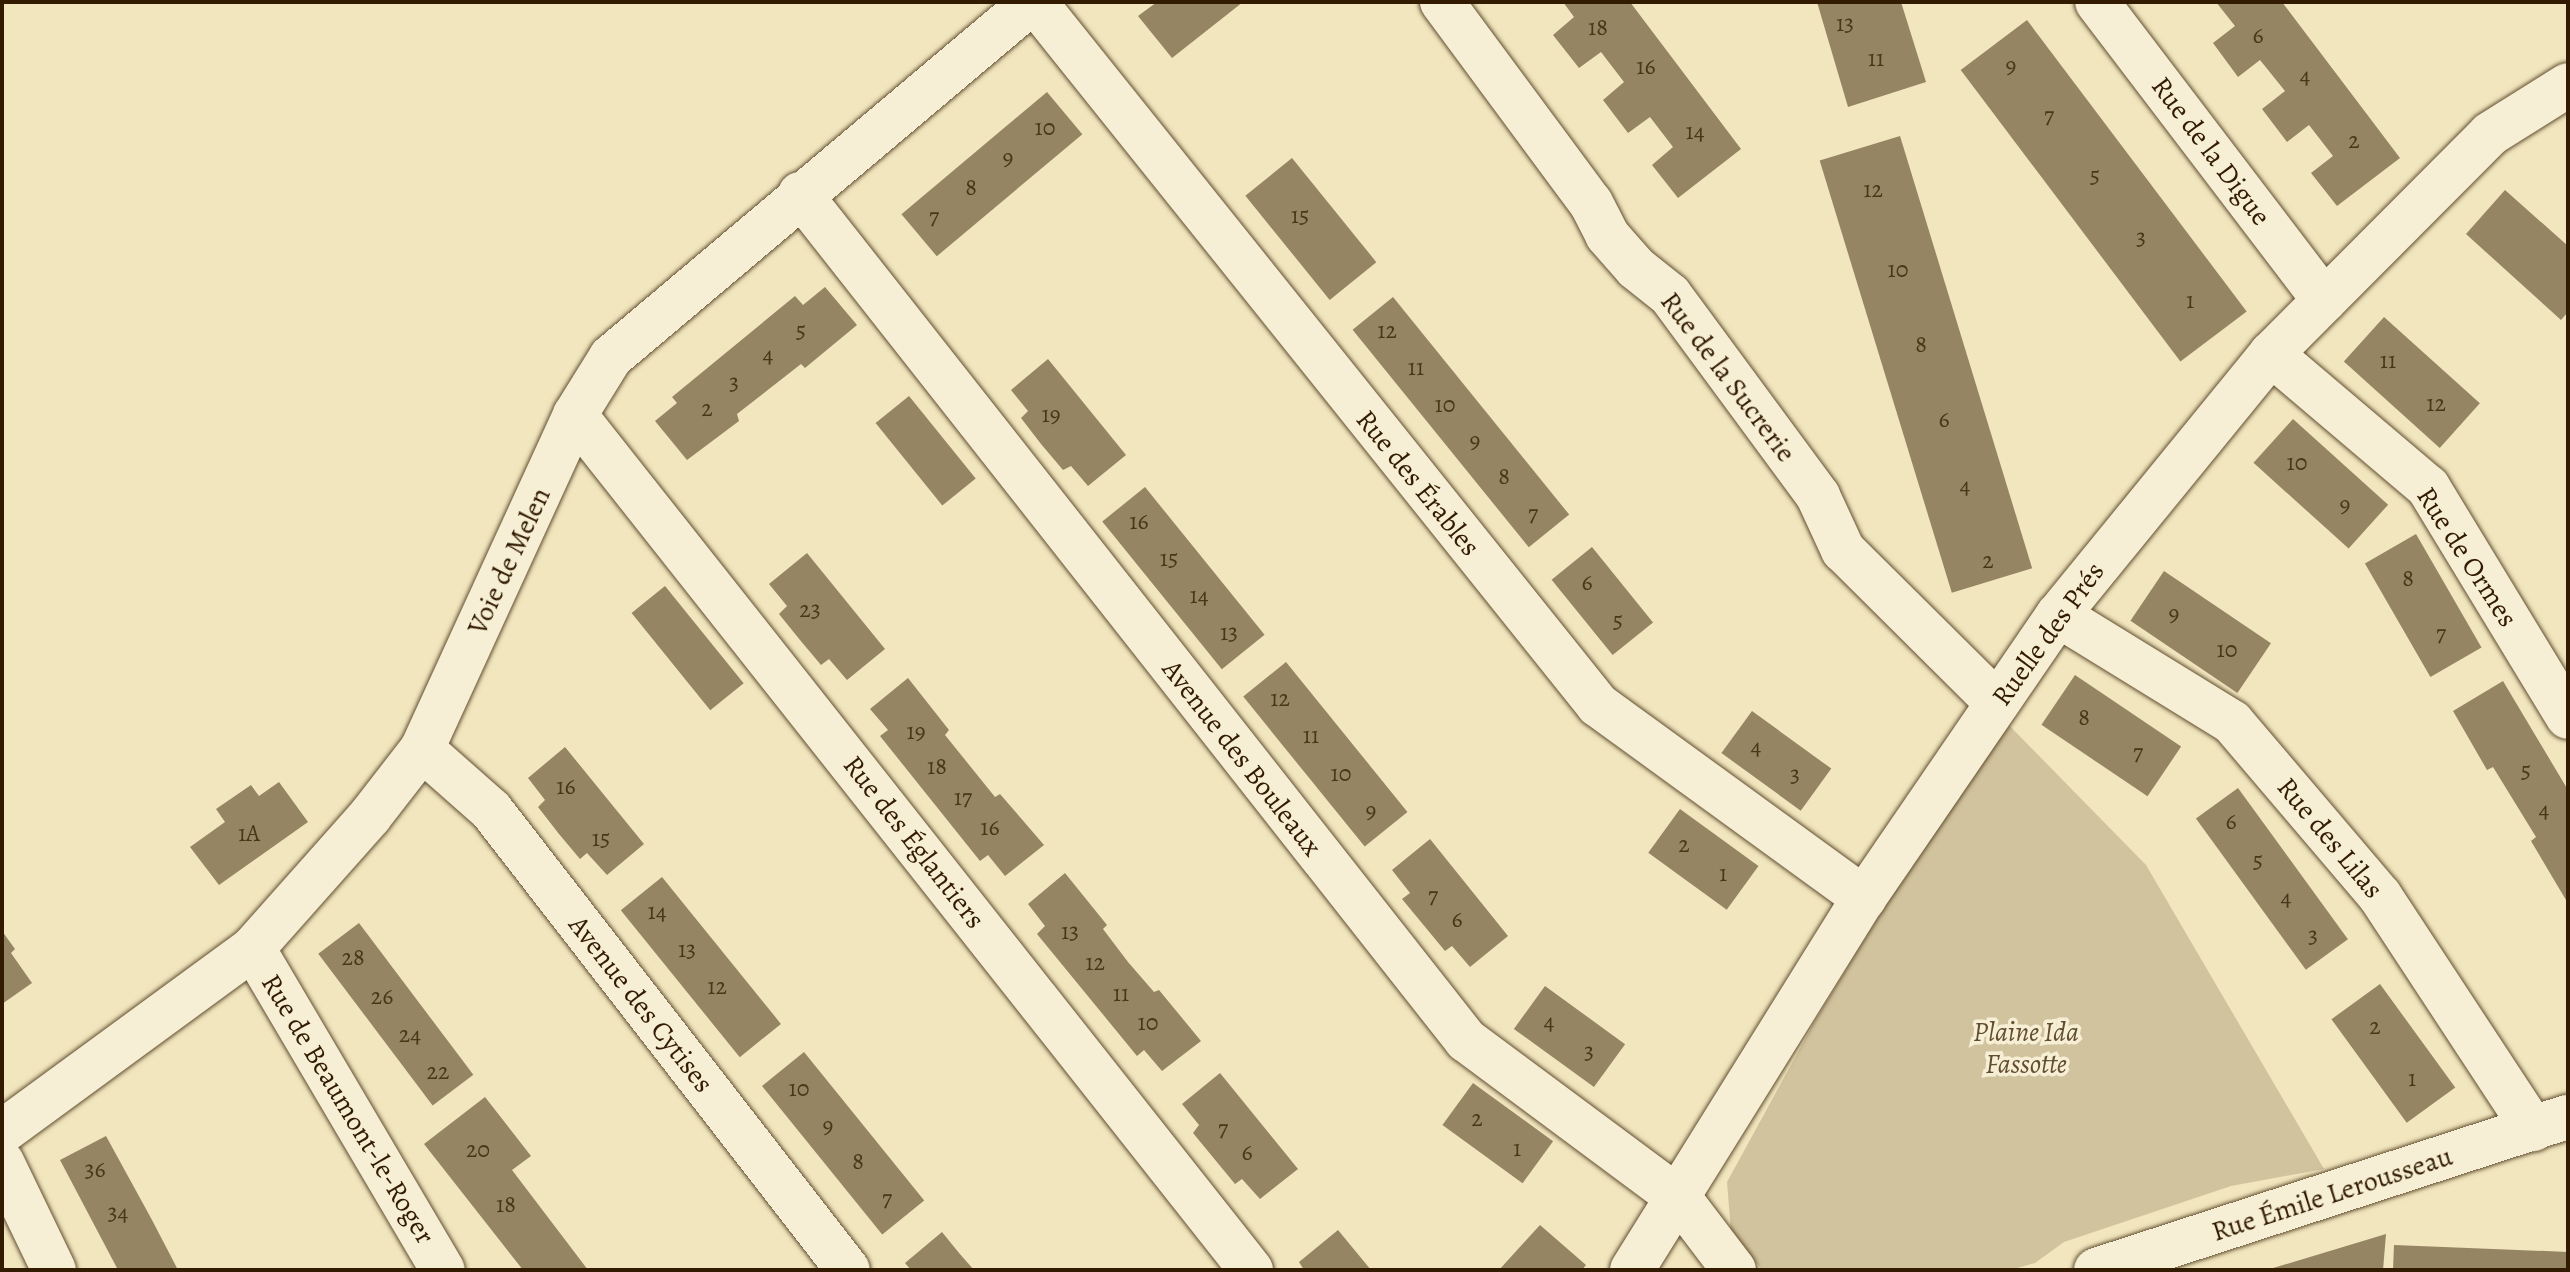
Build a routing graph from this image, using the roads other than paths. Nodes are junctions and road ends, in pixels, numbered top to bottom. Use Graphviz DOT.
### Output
graph roads {
  1 [pos="1034,2"];
  2 [pos="1442,2"];
  3 [pos="2097,2"];
  4 [pos="2568,85"];
  5 [pos="800,194"];
  6 [pos="2324,300"];
  7 [pos="2271,354"];
  8 [pos="575,415"];
  9 [pos="2058,615"];
  10 [pos="1997,703"];
  11 [pos="2568,717"];
  12 [pos="422,749"];
  13 [pos="1864,898"];
  14 [pos="253,948"];
  15 [pos="2551,1123"];
  16 [pos="2,1132"];
  17 [pos="2,1162"];
  18 [pos="1680,1199"];
  19 [pos="54,1270"];
  20 [pos="443,1270"];
  21 [pos="848,1270"];
  22 [pos="1251,1270"];
  23 [pos="1632,1270"];
  24 [pos="1734,1270"];
  25 [pos="2096,1270"];
  1 -- 5 [label="street, Voie de Melen"];
  1 -- 13 [label="street, Rue des Érables"];
  2 -- 10 [label="street, Rue de la Sucrerie"];
  3 -- 6 [label="street, Rue de la Digue"];
  4 -- 6 [label="street, Ruelle des Prés"];
  5 -- 8 [label="street, Voie de Melen"];
  5 -- 18 [label="street, Avenue des Bouleaux"];
  6 -- 7 [label="street, Ruelle des Prés"];
  7 -- 9 [label="street, Ruelle des Prés"];
  7 -- 11 [label="street, Rue de Ormes"];
  8 -- 12 [label="street, Voie de Melen"];
  8 -- 22 [label="street, Rue des Églantiers"];
  9 -- 10 [label="street, Ruelle des Prés"];
  9 -- 15 [label="street, Rue des Lilas"];
  10 -- 13 [label="street, Ruelle des Prés"];
  12 -- 14 [label="street, Voie de Melen"];
  12 -- 21 [label="street, Avenue des Cytises"];
  13 -- 18 [label="street, Ruelle des Prés"];
  14 -- 16 [label="street, Voie de Melen"];
  14 -- 20 [label="street, Rue de Beaumont-le-Roger"];
  15 -- 25 [label="street, Rue Émile Lerousseau"];
  17 -- 19 [label="street"];
  18 -- 23 [label="street, Ruelle des Prés"];
  18 -- 24 [label="street, Avenue des Bouleaux"];
}
